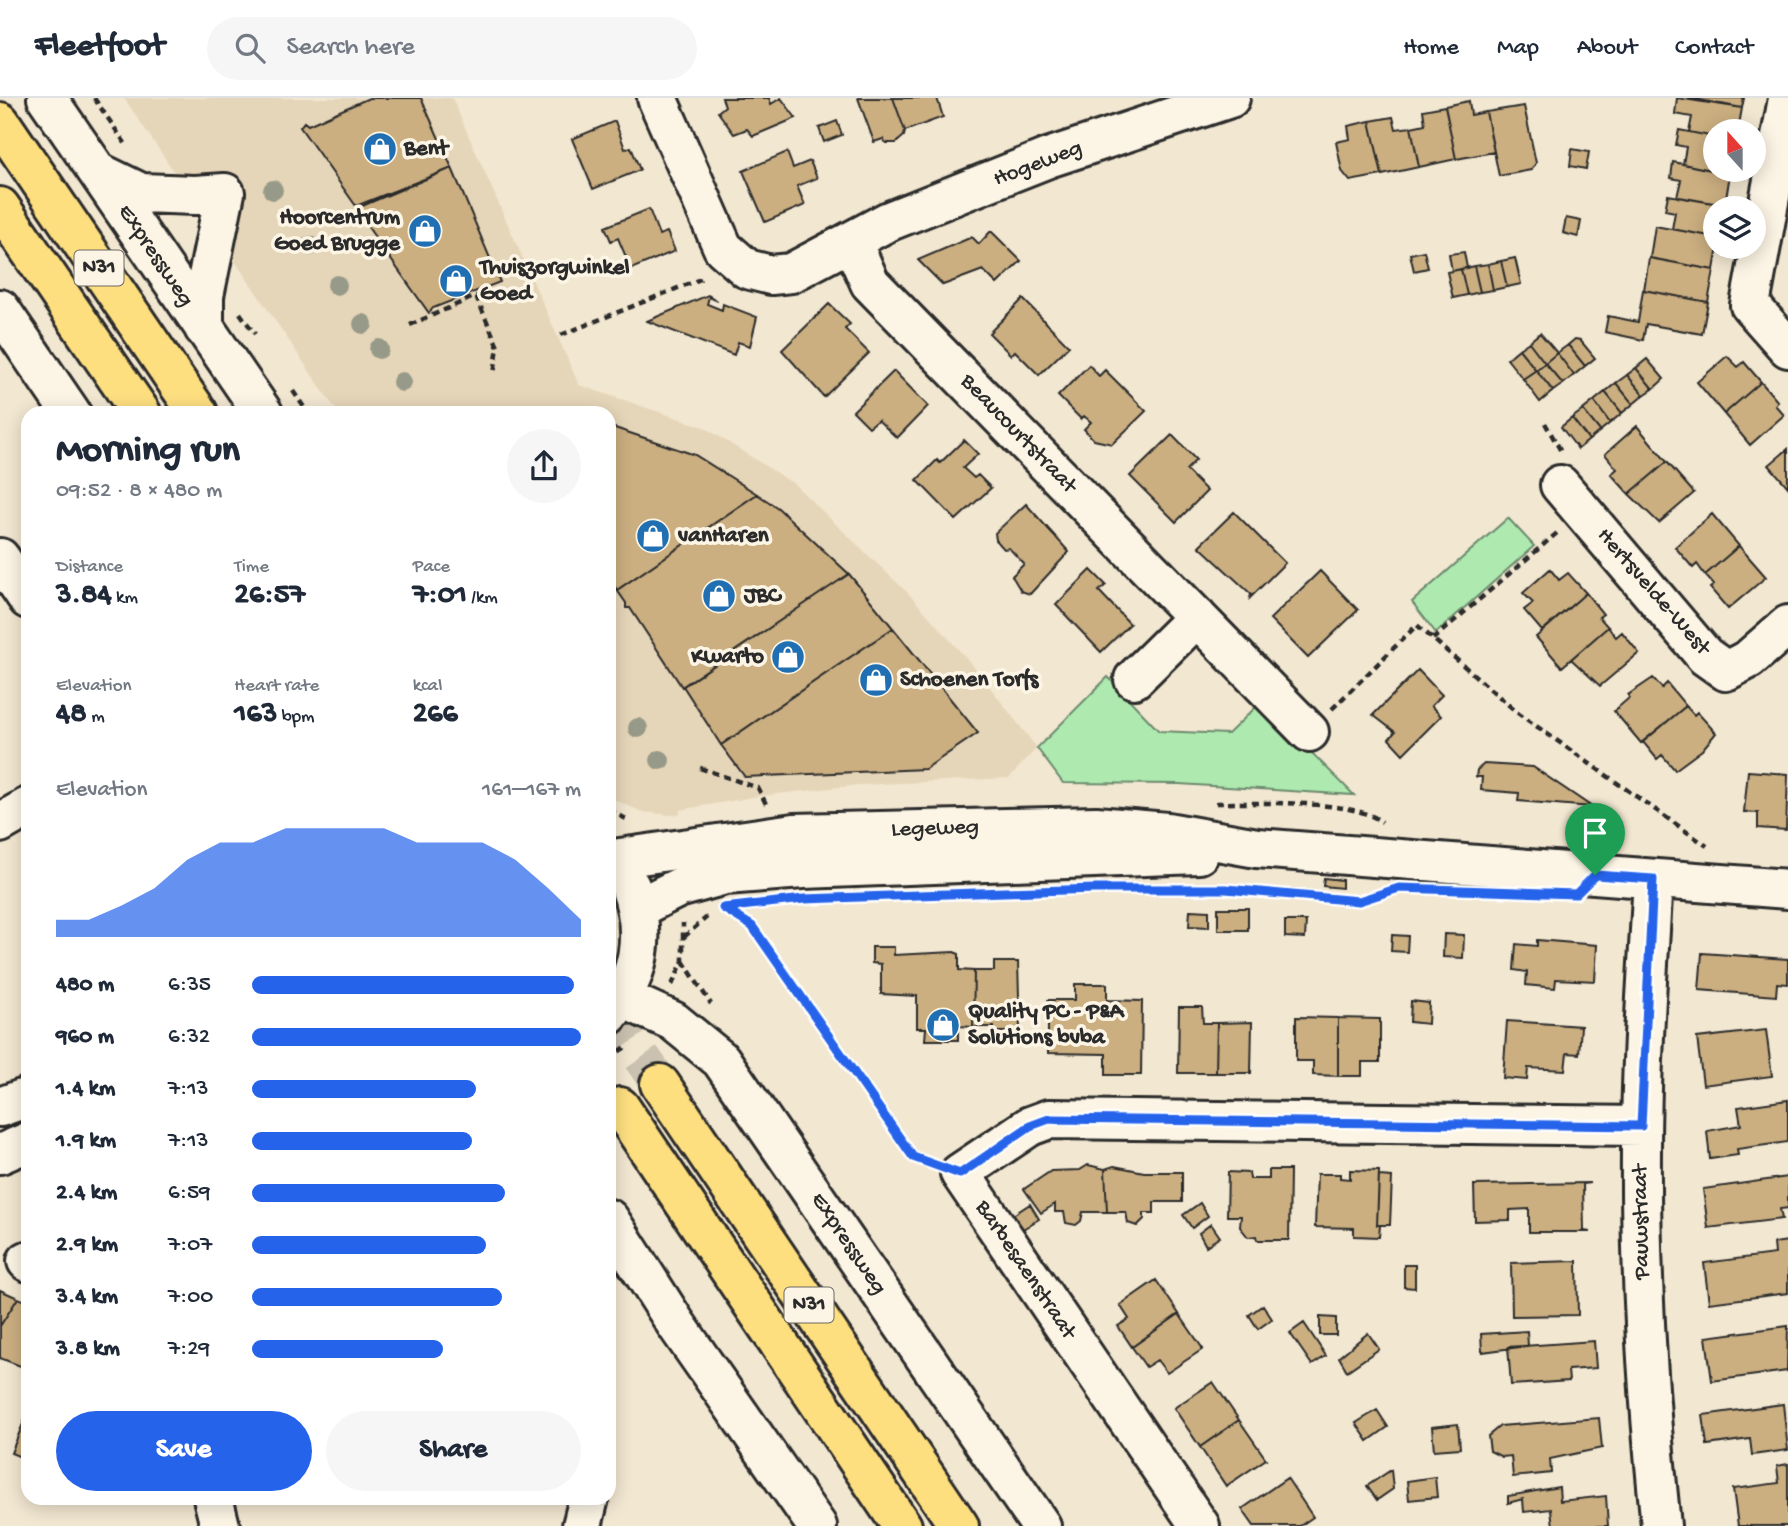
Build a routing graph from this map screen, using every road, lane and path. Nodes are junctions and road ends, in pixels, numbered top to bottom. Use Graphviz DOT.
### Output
graph roads {
  1 [pos="47,98"];
  2 [pos="657,98"];
  3 [pos="1230,98"];
  4 [pos="1788,99"];
  5 [pos="0,122"];
  6 [pos="97,171"];
  7 [pos="0,207"];
  8 [pos="852,242"];
  9 [pos="740,263"];
  10 [pos="0,309"];
  11 [pos="410,325"];
  12 [pos="204,328"];
  13 [pos="561,335"];
  14 [pos="1788,348"];
  15 [pos="494,374"];
  16 [pos="66,406"];
  17 [pos="136,406"];
  18 [pos="193,406"];
  19 [pos="257,406"];
  20 [pos="1571,498"];
  21 [pos="0,558"];
  22 [pos="21,589"];
  23 [pos="1197,617"];
  24 [pos="1788,625"];
  25 [pos="1433,639"];
  26 [pos="1134,679"];
  27 [pos="1309,732"];
  28 [pos="700,768"];
  29 [pos="21,811"];
  30 [pos="770,811"];
  31 [pos="0,823"];
  32 [pos="1257,848"];
  33 [pos="1709,848"];
  34 [pos="616,857"];
  35 [pos="616,865"];
  36 [pos="1653,879"];
  37 [pos="1199,889"];
  38 [pos="1788,889"];
  39 [pos="1386,893"];
  40 [pos="731,905"];
  41 [pos="638,908"];
  42 [pos="711,913"];
  43 [pos="684,937"];
  44 [pos="616,1007"];
  45 [pos="660,1084"];
  46 [pos="21,1100"];
  47 [pos="0,1107"];
  48 [pos="620,1107"];
  49 [pos="1641,1126"];
  50 [pos="21,1145"];
  51 [pos="0,1154"];
  52 [pos="960,1174"];
  53 [pos="616,1230"];
  54 [pos="215,1505"];
  55 [pos="587,1505"];
  56 [pos="1662,1525"];
  57 [pos="220,1526"];
  58 [pos="582,1526"];
  59 [pos="817,1526"];
  60 [pos="902,1526"];
  61 [pos="959,1526"];
  62 [pos="1041,1526"];
  63 [pos="1200,1526"];
  1 -- 6 [label="street, Expressweg / N31"];
  2 -- 9 [label="street"];
  3 -- 8 [label="street, Hogeweg"];
  4 -- 14 [label="street"];
  5 -- 18 [label="highway, N31"];
  6 -- 12 [label="street, Expressweg / N31"];
  6 -- 12 [label="street"];
  7 -- 17 [label="highway, N31"];
  8 -- 9 [label="street, Hogeweg"];
  8 -- 23 [label="street, Beaucourtstraat"];
  9 -- 13 [label="path"];
  10 -- 16 [label="street"];
  11 -- 15 [label="path"];
  12 -- 19 [label="street, Expressweg / N31"];
  20 -- 24 [label="street, Hertsvelde-West"];
  20 -- 25 [label="path"];
  21 -- 22 [label="street"];
  23 -- 26 [label="street"];
  23 -- 27 [label="street, Beaucourtstraat"];
  25 -- 27 [label="path"];
  25 -- 33 [label="path"];
  28 -- 30 [label="path"];
  29 -- 31 [label="street"];
  32 -- 34 [label="street, Legeweg"];
  32 -- 36 [label="street, Legeweg"];
  32 -- 41 [label="street, Legeweg"];
  35 -- 41 [label="street"];
  36 -- 38 [label="street, Legeweg"];
  36 -- 49 [label="street, Pauwstraat"];
  37 -- 39 [label="path"];
  40 -- 52 [label="path"];
  41 -- 44 [label="street"];
  42 -- 43 [label="path"];
  44 -- 62 [label="street, Expressweg"];
  45 -- 61 [label="highway, N31"];
  46 -- 47 [label="street"];
  48 -- 60 [label="highway, N31"];
  49 -- 52 [label="street"];
  49 -- 56 [label="street, Pauwstraat"];
  50 -- 51 [label="street"];
  52 -- 63 [label="street, Barbesaenstraat"];
  53 -- 59 [label="street"];
  54 -- 57 [label="street"];
  55 -- 58 [label="street"];
}
